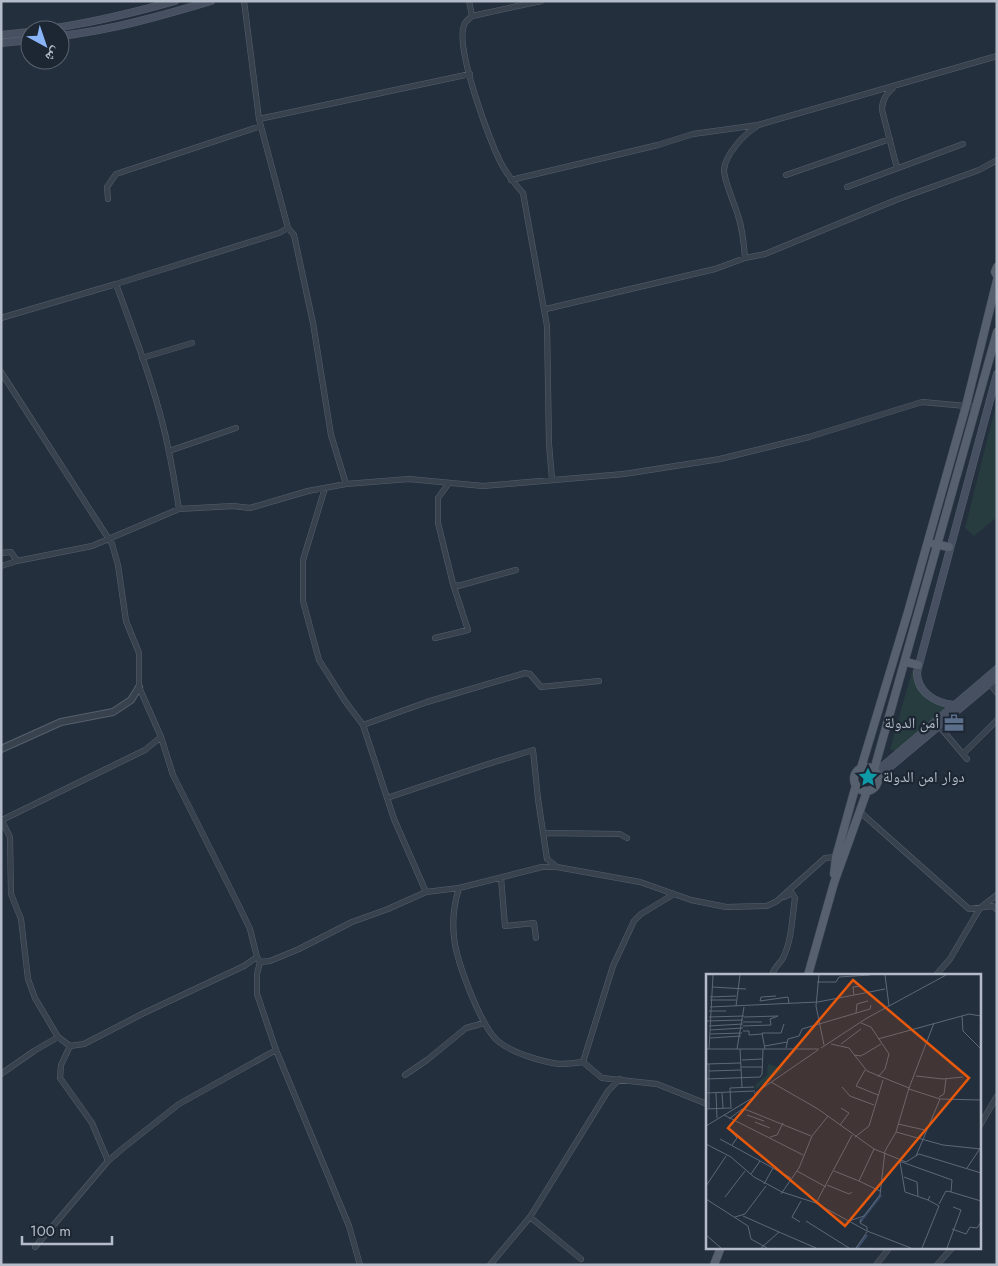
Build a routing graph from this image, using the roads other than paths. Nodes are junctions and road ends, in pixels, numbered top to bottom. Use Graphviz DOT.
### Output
graph roads {
  1 [pos="175,1"];
  2 [pos="211,1"];
  3 [pos="244,1"];
  4 [pos="469,1"];
  5 [pos="541,1"];
  6 [pos="472,16"];
  7 [pos="70,26"];
  8 [pos="20,33"];
  9 [pos="70,35"];
  10 [pos="1,36"];
  11 [pos="20,41"];
  12 [pos="1,43"];
  13 [pos="997,56"];
  14 [pos="470,74"];
  15 [pos="896,85"];
  16 [pos="259,119"];
  17 [pos="758,125"];
  18 [pos="261,126"];
  19 [pos="890,139"];
  20 [pos="963,144"];
  21 [pos="997,160"];
  22 [pos="897,168"];
  23 [pos="786,175"];
  24 [pos="511,180"];
  25 [pos="847,186"];
  26 [pos="108,199"];
  27 [pos="288,228"];
  28 [pos="745,258"];
  29 [pos="997,267"];
  30 [pos="997,276"];
  31 [pos="997,280"];
  32 [pos="116,284"];
  33 [pos="546,309"];
  34 [pos="1,318"];
  35 [pos="997,332"];
  36 [pos="192,343"];
  37 [pos="142,358"];
  38 [pos="1,372"];
  39 [pos="997,374"];
  40 [pos="966,406"];
  41 [pos="977,407"];
  42 [pos="236,428"];
  43 [pos="169,451"];
  44 [pos="552,479"];
  45 [pos="449,483"];
  46 [pos="346,484"];
  47 [pos="325,488"];
  48 [pos="179,509"];
  49 [pos="108,539"];
  50 [pos="927,543"];
  51 [pos="937,545"];
  52 [pos="949,547"];
  53 [pos="2,554"];
  54 [pos="16,561"];
  55 [pos="1,566"];
  56 [pos="516,570"];
  57 [pos="453,584"];
  58 [pos="435,638"];
  59 [pos="906,662"];
  60 [pos="918,665"];
  61 [pos="997,668"];
  62 [pos="997,677"];
  63 [pos="599,681"];
  64 [pos="989,684"];
  65 [pos="139,687"];
  66 [pos="997,693"];
  67 [pos="954,705"];
  68 [pos="997,720"];
  69 [pos="363,725"];
  70 [pos="940,726"];
  71 [pos="162,737"];
  72 [pos="1,749"];
  73 [pos="861,768"];
  74 [pos="876,773"];
  75 [pos="856,785"];
  76 [pos="866,791"];
  77 [pos="387,798"];
  78 [pos="859,811"];
  79 [pos="2,820"];
  80 [pos="543,834"];
  81 [pos="627,838"];
  82 [pos="836,857"];
  83 [pos="557,867"];
  84 [pos="501,878"];
  85 [pos="834,883"];
  86 [pos="460,888"];
  87 [pos="426,892"];
  88 [pos="674,894"];
  89 [pos="997,895"];
  90 [pos="778,901"];
  91 [pos="980,908"];
  92 [pos="997,910"];
  93 [pos="536,938"];
  94 [pos="259,959"];
  95 [pos="772,974"];
  96 [pos="808,974"];
  97 [pos="937,974"];
  98 [pos="484,1023"];
  99 [pos="58,1037"];
  100 [pos="70,1046"];
  101 [pos="276,1050"];
  102 [pos="583,1062"];
  103 [pos="1,1074"];
  104 [pos="404,1075"];
  105 [pos="620,1079"];
  106 [pos="997,1096"];
  107 [pos="706,1104"];
  108 [pos="980,1125"];
  109 [pos="108,1161"];
  110 [pos="530,1217"];
  111 [pos="35,1247"];
  112 [pos="721,1248"];
  113 [pos="889,1248"];
  114 [pos="952,1248"];
  115 [pos="582,1259"];
  116 [pos="360,1265"];
  117 [pos="490,1265"];
  118 [pos="714,1265"];
  119 [pos="876,1265"];
  120 [pos="937,1265"];
  1 -- 7 [label="main road"];
  2 -- 9 [label="main road"];
  3 -- 16 [label="street"];
  4 -- 6 [label="street"];
  5 -- 6 [label="street"];
  6 -- 14 [label="street"];
  8 -- 10 [label="main road"];
  11 -- 12 [label="main road"];
  13 -- 15 [label="street"];
  14 -- 16 [label="street"];
  14 -- 24 [label="street"];
  15 -- 17 [label="street"];
  15 -- 19 [label="street"];
  16 -- 18 [label="street"];
  17 -- 24 [label="street"];
  17 -- 28 [label="street"];
  18 -- 26 [label="street"];
  18 -- 27 [label="street"];
  19 -- 22 [label="street"];
  19 -- 23 [label="street"];
  20 -- 22 [label="street"];
  21 -- 28 [label="street"];
  22 -- 25 [label="street"];
  24 -- 33 [label="street"];
  27 -- 32 [label="street"];
  27 -- 46 [label="street"];
  28 -- 33 [label="street"];
  29 -- 30 [label="main road"];
  31 -- 40 [label="main road"];
  32 -- 34 [label="street"];
  32 -- 37 [label="street"];
  33 -- 44 [label="street"];
  35 -- 41 [label="main road"];
  36 -- 37 [label="street"];
  37 -- 43 [label="street"];
  38 -- 49 [label="street"];
  39 -- 52 [label="main road"];
  40 -- 41 [label="street"];
  40 -- 44 [label="street"];
  40 -- 50 [label="main road"];
  41 -- 51 [label="main road"];
  42 -- 43 [label="street"];
  43 -- 48 [label="street"];
  44 -- 45 [label="street"];
  45 -- 46 [label="street"];
  45 -- 57 [label="street"];
  46 -- 47 [label="street"];
  47 -- 48 [label="street"];
  47 -- 69 [label="street"];
  48 -- 49 [label="street"];
  49 -- 54 [label="street"];
  49 -- 65 [label="street"];
  50 -- 51 [label="main road"];
  50 -- 73 [label="main road"];
  51 -- 52 [label="main road"];
  51 -- 59 [label="main road"];
  52 -- 60 [label="main road"];
  53 -- 54 [label="street"];
  54 -- 55 [label="street"];
  56 -- 57 [label="street"];
  57 -- 58 [label="street"];
  59 -- 60 [label="main road"];
  59 -- 74 [label="main road"];
  60 -- 67 [label="main road"];
  61 -- 67 [label="main road"];
  62 -- 64 [label="main road"];
  63 -- 69 [label="street"];
  64 -- 66 [label="street"];
  64 -- 70 [label="main road"];
  65 -- 71 [label="street"];
  65 -- 72 [label="street"];
  67 -- 74 [label="main road"];
  68 -- 70 [label="street"];
  69 -- 77 [label="street"];
  70 -- 74 [label="main road"];
  71 -- 79 [label="street"];
  71 -- 94 [label="street"];
  73 -- 74 [label="main road"];
  73 -- 75 [label="main road"];
  74 -- 76 [label="main road"];
  75 -- 76 [label="main road"];
  75 -- 82 [label="main road"];
  76 -- 78 [label="main road"];
  77 -- 80 [label="street"];
  77 -- 87 [label="street"];
  78 -- 85 [label="main road"];
  78 -- 91 [label="street"];
  79 -- 99 [label="street"];
  80 -- 81 [label="street"];
  80 -- 83 [label="street"];
  82 -- 85 [label="main road"];
  82 -- 90 [label="street"];
  83 -- 84 [label="street"];
  83 -- 88 [label="street"];
  84 -- 86 [label="street"];
  84 -- 93 [label="street"];
  85 -- 96 [label="main road"];
  86 -- 87 [label="street"];
  86 -- 98 [label="street"];
  87 -- 94 [label="street"];
  88 -- 90 [label="street"];
  88 -- 102 [label="street"];
  89 -- 91 [label="street"];
  90 -- 95 [label="street"];
  91 -- 92 [label="street"];
  91 -- 97 [label="street"];
  94 -- 100 [label="street"];
  94 -- 101 [label="street"];
  98 -- 102 [label="street"];
  98 -- 104 [label="street"];
  99 -- 100 [label="street"];
  99 -- 103 [label="street"];
  100 -- 109 [label="street"];
  101 -- 109 [label="street"];
  101 -- 116 [label="street"];
  102 -- 105 [label="street"];
  105 -- 107 [label="street"];
  105 -- 110 [label="street"];
  106 -- 108 [label="street"];
  109 -- 111 [label="street"];
  110 -- 115 [label="street"];
  110 -- 117 [label="street"];
  112 -- 118 [label="main road"];
  113 -- 119 [label="street"];
  114 -- 120 [label="street"];
}
